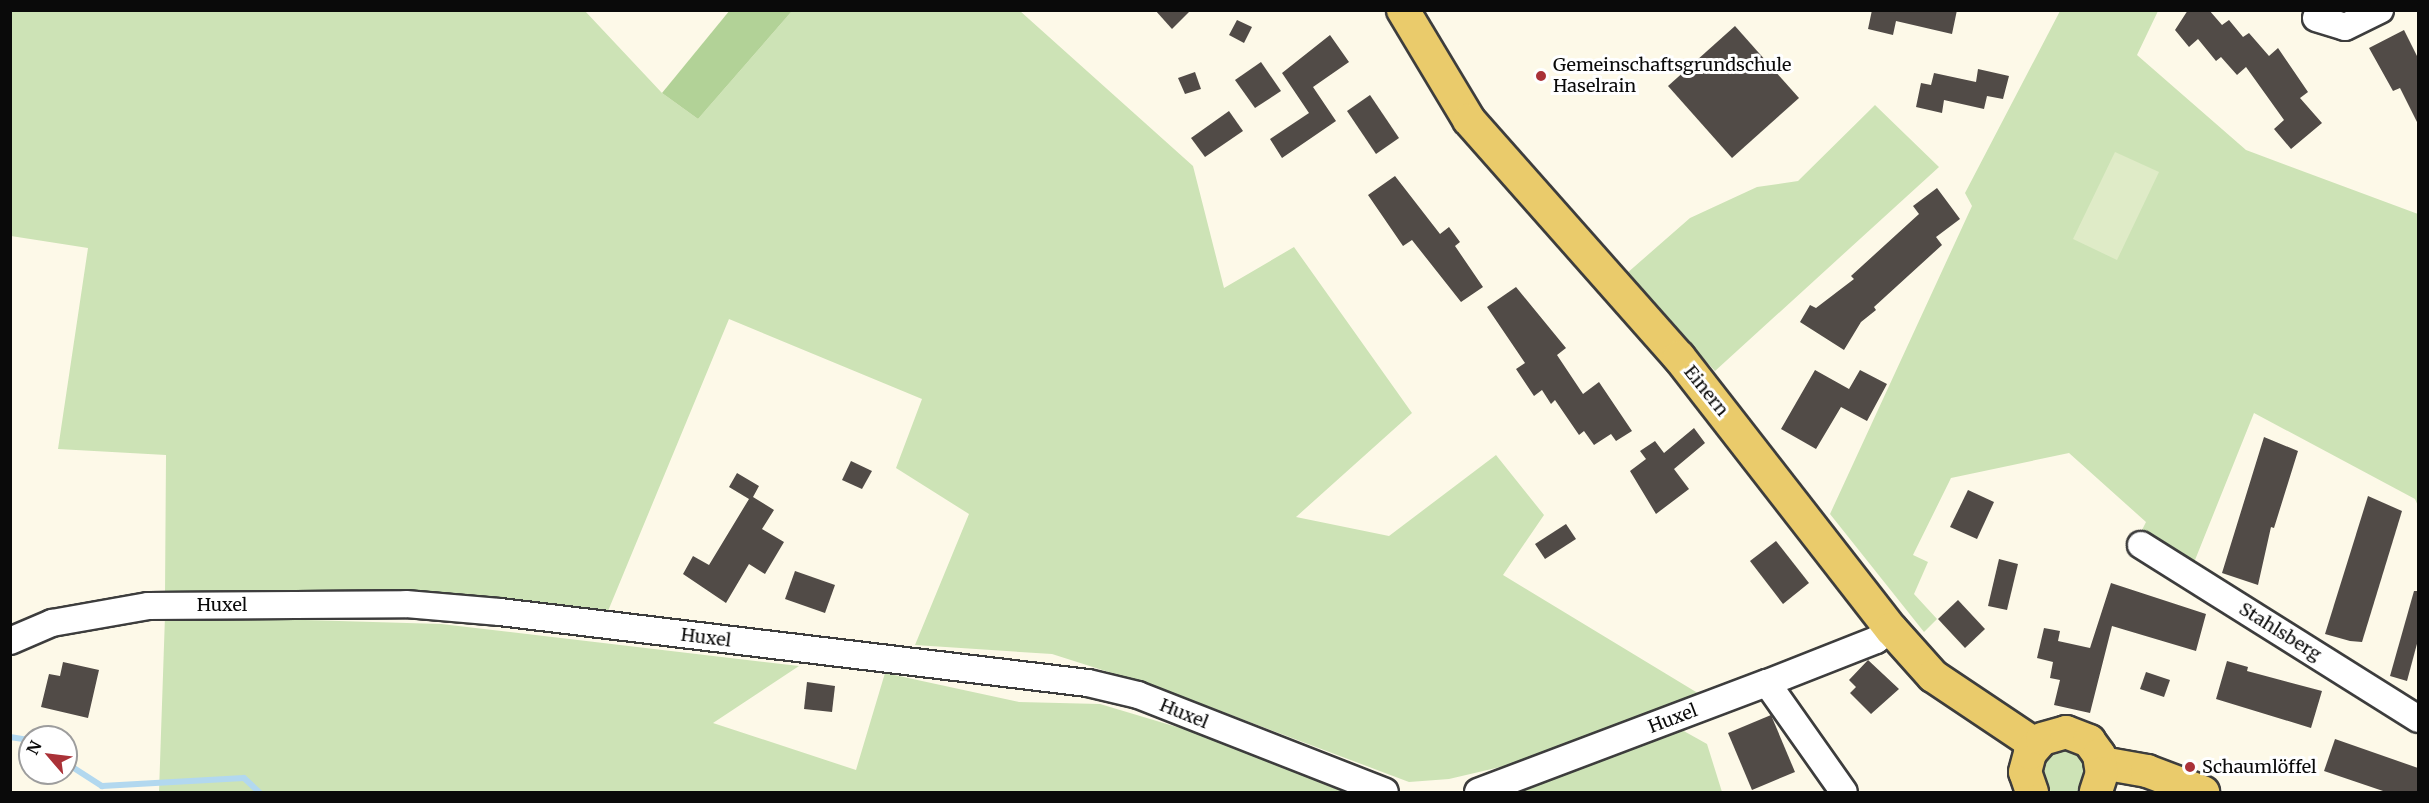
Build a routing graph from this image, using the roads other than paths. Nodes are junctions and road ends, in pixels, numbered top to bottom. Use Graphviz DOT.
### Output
graph roads {
  1 [pos="1403,10"];
  2 [pos="2380,10"];
  3 [pos="2316,18"];
  4 [pos="2141,545"];
  5 [pos="1891,629"];
  6 [pos="10,641"];
  7 [pos="1767,683"];
  8 [pos="2418,719"];
  9 [pos="2036,745"];
  10 [pos="2099,778"];
  11 [pos="1385,792"];
  12 [pos="1478,792"];
  13 [pos="1844,792"];
  14 [pos="2032,792"];
  15 [pos="2203,792"];
  1 -- 5 [label="main road, Einern"];
  2 -- 3 [label="street"];
  4 -- 8 [label="street, Stahlsberg"];
  5 -- 7 [label="street, Huxel"];
  5 -- 9 [label="main road, Einern"];
  6 -- 11 [label="street, Huxel"];
  7 -- 12 [label="street, Huxel"];
  7 -- 13 [label="street"];
  9 -- 10 [label="main road"];
  9 -- 14 [label="main road"];
  10 -- 15 [label="main road"];
}
